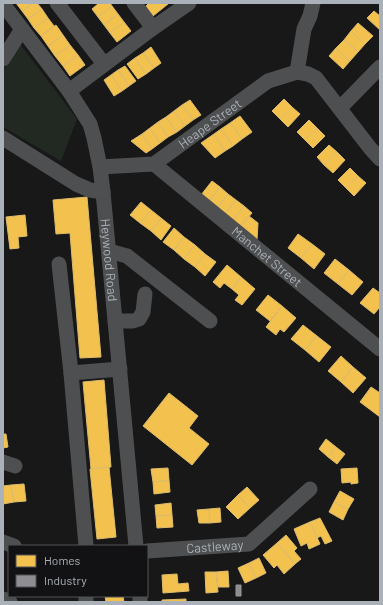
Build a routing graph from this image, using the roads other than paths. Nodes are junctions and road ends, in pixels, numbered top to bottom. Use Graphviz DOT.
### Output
graph roads {
  1 [pos="57,3"];
  2 [pos="134,3"];
  3 [pos="189,3"];
  4 [pos="313,3"];
  5 [pos="3,4"];
  6 [pos="153,28"];
  7 [pos="22,30"];
  8 [pos="3,59"];
  9 [pos="104,64"];
  10 [pos="380,66"];
  11 [pos="297,72"];
  12 [pos="69,91"];
  13 [pos="340,108"];
  14 [pos="3,138"];
  15 [pos="380,159"];
  16 [pos="154,164"];
  17 [pos="100,167"];
  18 [pos="103,192"];
  19 [pos="109,251"];
  20 [pos="59,264"];
  21 [pos="145,294"];
  22 [pos="115,321"];
  23 [pos="210,321"];
  24 [pos="380,349"];
  25 [pos="120,369"];
  26 [pos="71,373"];
  27 [pos="310,489"];
  28 [pos="86,545"];
  29 [pos="136,545"];
  30 [pos="148,551"];
  31 [pos="3,600"];
  32 [pos="10,602"];
  1 -- 9 [label="street"];
  2 -- 6 [label="street"];
  3 -- 6 [label="street"];
  4 -- 11 [label="street"];
  5 -- 7 [label="street, Heywood Road"];
  6 -- 9 [label="street"];
  7 -- 8 [label="street"];
  7 -- 12 [label="street, Heywood Road"];
  9 -- 12 [label="street"];
  10 -- 13 [label="street"];
  11 -- 13 [label="street"];
  11 -- 16 [label="street, Heape Street"];
  12 -- 17 [label="street, Heywood Road"];
  13 -- 15 [label="street"];
  14 -- 18 [label="street"];
  16 -- 17 [label="street"];
  16 -- 24 [label="street, Manchet Street"];
  17 -- 18 [label="street, Heywood Road"];
  18 -- 19 [label="street, Heywood Road"];
  19 -- 22 [label="street, Heywood Road"];
  19 -- 23 [label="street"];
  20 -- 26 [label="street"];
  21 -- 22 [label="street"];
  22 -- 25 [label="street, Heywood Road"];
  25 -- 26 [label="street"];
  25 -- 29 [label="street, Heywood Road"];
  26 -- 28 [label="street"];
  27 -- 30 [label="street, Castleway"];
  31 -- 32 [label="street"];
}
